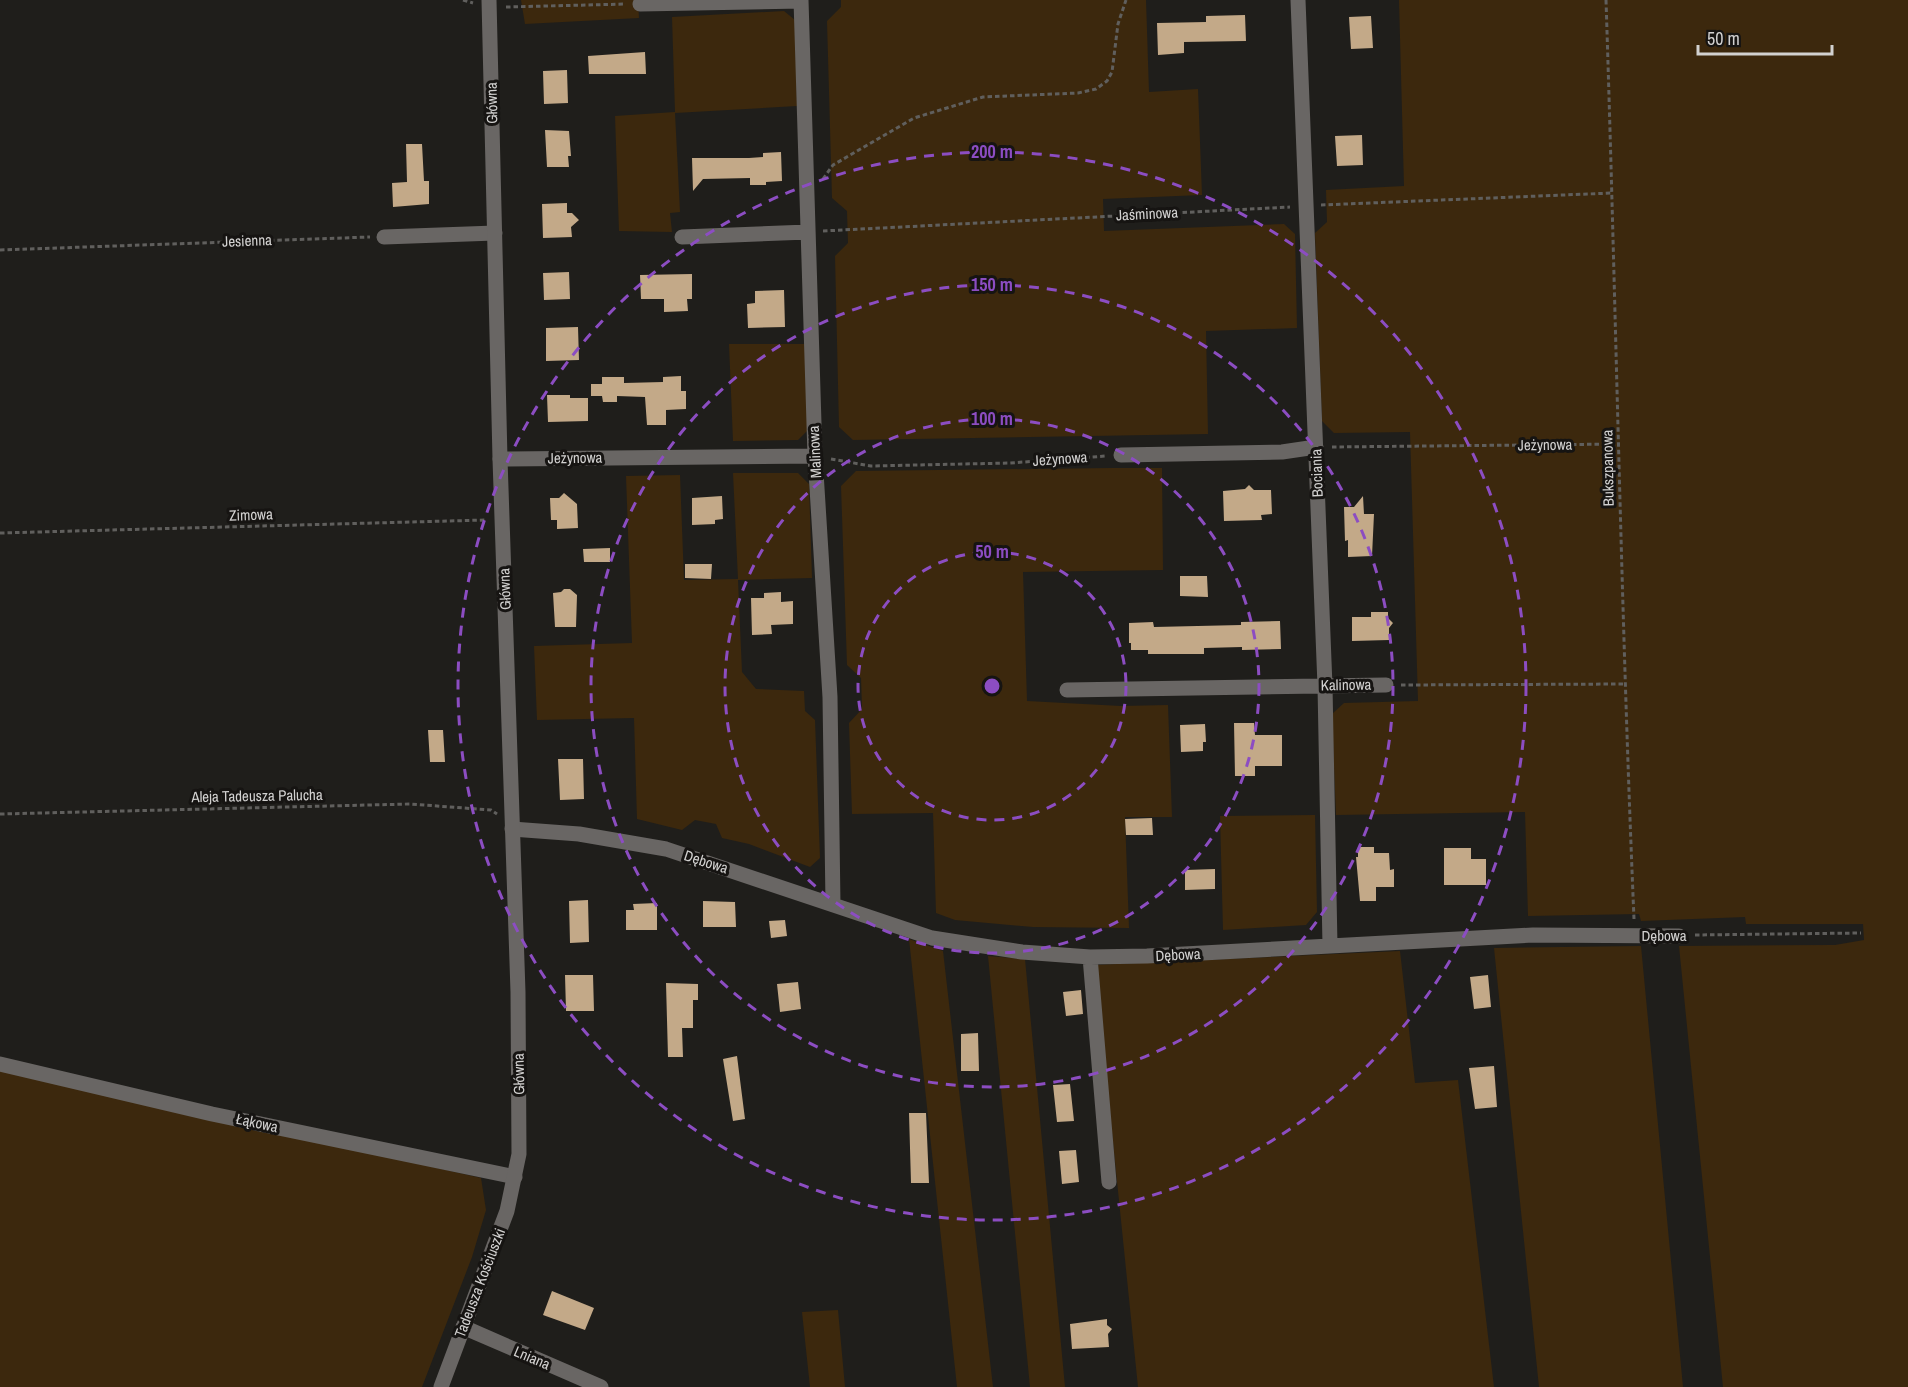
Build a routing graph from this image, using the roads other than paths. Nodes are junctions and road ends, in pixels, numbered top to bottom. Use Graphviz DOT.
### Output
graph roads {
  1 [pos="801,0"];
  2 [pos="1298,0"];
  3 [pos="489,4"];
  4 [pos="640,4"];
  5 [pos="808,232"];
  6 [pos="495,233"];
  7 [pos="384,237"];
  8 [pos="682,237"];
  9 [pos="1316,447"];
  10 [pos="1121,455"];
  11 [pos="815,456"];
  12 [pos="500,459"];
  13 [pos="1386,685"];
  14 [pos="1325,686"];
  15 [pos="1067,690"];
  16 [pos="512,825"];
  17 [pos="833,904"];
  18 [pos="1679,936"];
  19 [pos="1330,946"];
  20 [pos="1090,957"];
  21 [pos="0,1064"];
  22 [pos="515,1177"];
  23 [pos="1109,1182"];
  24 [pos="463,1327"];
  25 [pos="441,1387"];
  26 [pos="601,1387"];
  1 -- 4 [label="street"];
  1 -- 5 [label="street, Malinowa"];
  2 -- 9 [label="street, Bociania"];
  3 -- 6 [label="street, Główna"];
  5 -- 8 [label="street"];
  5 -- 11 [label="street, Malinowa"];
  6 -- 7 [label="street"];
  6 -- 12 [label="street, Główna"];
  9 -- 10 [label="street"];
  9 -- 14 [label="street, Bociania"];
  11 -- 12 [label="street, Jeżynowa"];
  11 -- 17 [label="street, Malinowa"];
  12 -- 16 [label="street, Główna"];
  13 -- 14 [label="street, Kalinowa"];
  14 -- 15 [label="street, Kalinowa"];
  14 -- 19 [label="street, Bociania"];
  16 -- 17 [label="street, Dębowa"];
  16 -- 22 [label="street, Główna"];
  17 -- 20 [label="street, Dębowa"];
  18 -- 19 [label="street, Dębowa"];
  19 -- 20 [label="street, Dębowa"];
  20 -- 23 [label="street"];
  21 -- 22 [label="street, Łąkowa"];
  22 -- 24 [label="street, Tadeusza Kościuszki"];
  24 -- 25 [label="street, Tadeusza Kościuszki"];
  24 -- 26 [label="street, Lniana"];
}
